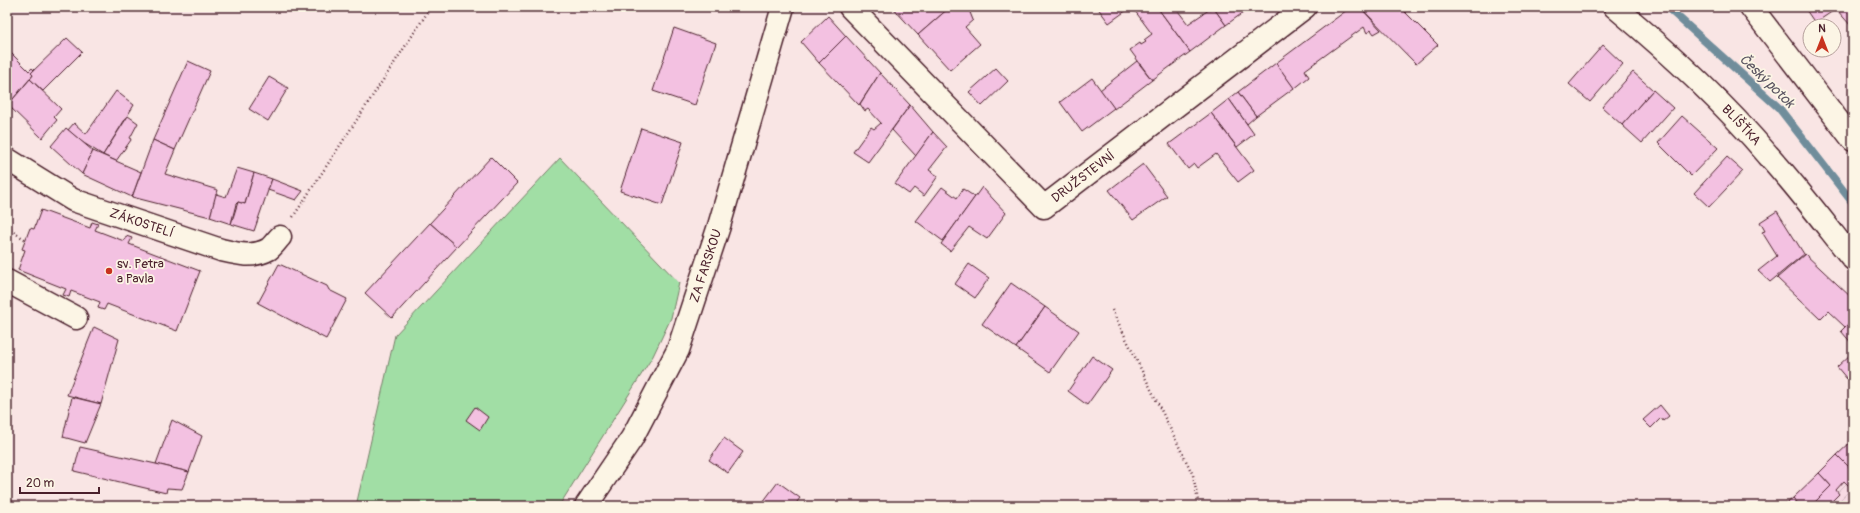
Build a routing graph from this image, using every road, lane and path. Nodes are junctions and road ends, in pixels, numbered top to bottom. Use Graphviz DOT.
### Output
graph roads {
  1 [pos="432,7"];
  2 [pos="783,7"];
  3 [pos="850,7"];
  4 [pos="1305,7"];
  5 [pos="1615,7"];
  6 [pos="1751,7"];
  7 [pos="1853,140"];
  8 [pos="7,159"];
  9 [pos="7,228"];
  10 [pos="280,237"];
  11 [pos="26,240"];
  12 [pos="1853,259"];
  13 [pos="7,281"];
  14 [pos="1112,310"];
  15 [pos="76,318"];
  16 [pos="586,506"];
  17 [pos="1199,506"];
  1 -- 10 [label="path"];
  2 -- 16 [label="street, ZA FARSKOU"];
  3 -- 4 [label="street, DRUŽSTEVNÍ"];
  5 -- 12 [label="street, BLÍŠŤKA"];
  6 -- 7 [label="street"];
  8 -- 10 [label="street, ZÁKOSTELÍ"];
  9 -- 11 [label="path"];
  13 -- 15 [label="street"];
  14 -- 17 [label="path"];
}
